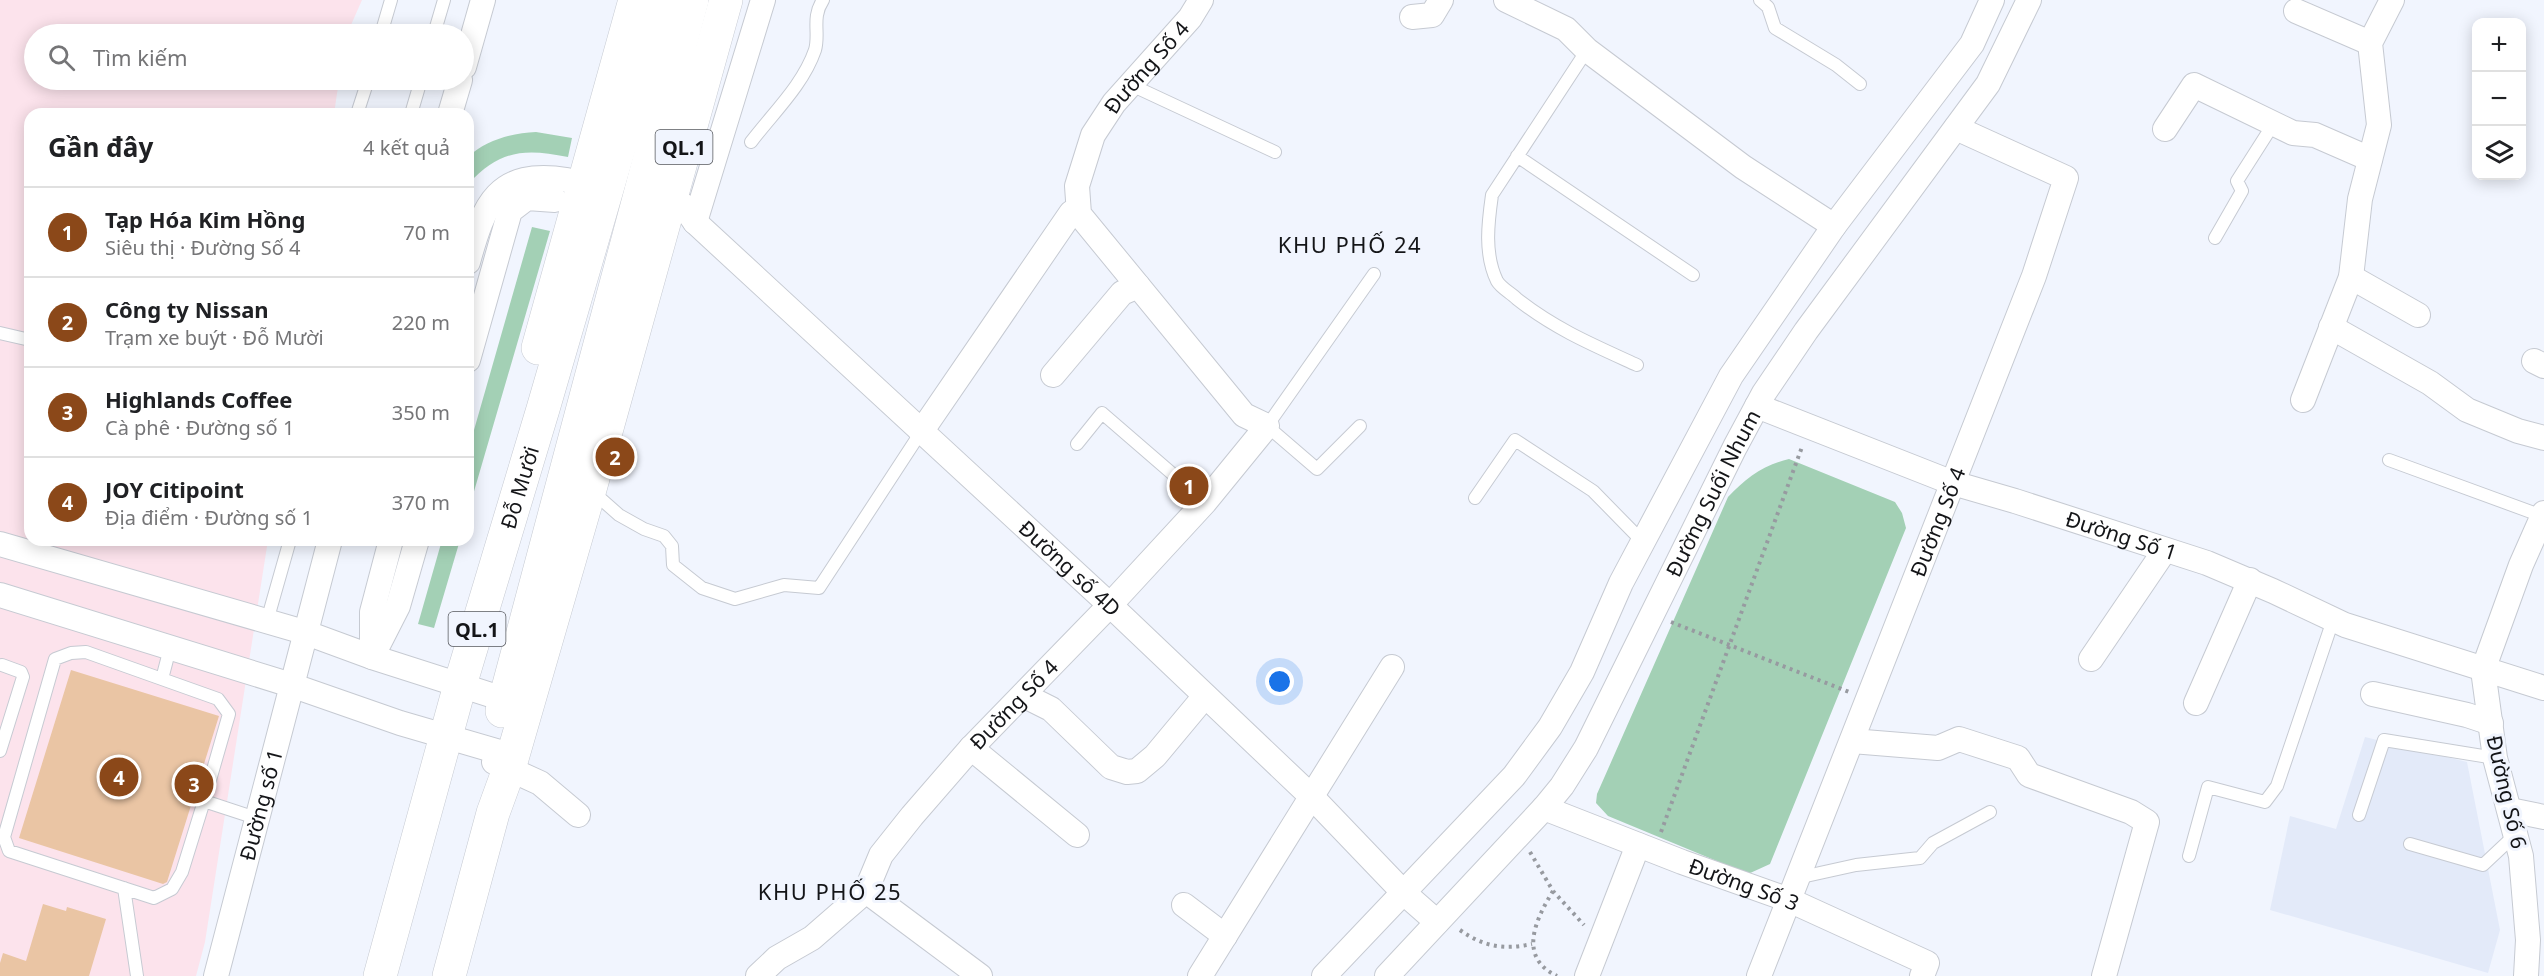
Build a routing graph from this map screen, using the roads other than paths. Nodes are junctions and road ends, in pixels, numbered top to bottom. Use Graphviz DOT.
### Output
graph roads {
  1 [pos="392,0"];
  2 [pos="444,0"];
  3 [pos="483,0"];
  4 [pos="635,0"];
  5 [pos="642,0"];
  6 [pos="662,0"];
  7 [pos="692,0"];
  8 [pos="713,0"];
  9 [pos="726,0"];
  10 [pos="763,0"];
  11 [pos="821,0"];
  12 [pos="1201,0"];
  13 [pos="1441,0"];
  14 [pos="1506,0"];
  15 [pos="1760,0"];
  16 [pos="1992,0"];
  17 [pos="2030,0"];
  18 [pos="2391,0"];
  19 [pos="2296,11"];
  20 [pos="1413,17"];
  21 [pos="384,24"];
  22 [pos="437,24"];
  23 [pos="474,32"];
  24 [pos="2370,43"];
  25 [pos="1587,50"];
  26 [pos="1129,84"];
  27 [pos="1860,84"];
  28 [pos="365,90"];
  29 [pos="418,90"];
  30 [pos="457,90"];
  31 [pos="634,98"];
  32 [pos="359,108"];
  33 [pos="413,108"];
  34 [pos="452,108"];
  35 [pos="658,123"];
  36 [pos="2274,123"];
  37 [pos="1956,128"];
  38 [pos="2165,129"];
  39 [pos="751,142"];
  40 [pos="1275,152"];
  41 [pos="1517,156"];
  42 [pos="2370,159"];
  43 [pos="1079,214"];
  44 [pos="1834,226"];
  45 [pos="2215,238"];
  46 [pos="474,242"];
  47 [pos="1374,274"];
  48 [pos="1693,275"];
  49 [pos="2351,277"];
  50 [pos="1137,286"];
  51 [pos="2418,315"];
  52 [pos="2331,327"];
  53 [pos="0,333"];
  54 [pos="24,339"];
  55 [pos="474,339"];
  56 [pos="1637,365"];
  57 [pos="1053,375"];
  58 [pos="2303,400"];
  59 [pos="1757,406"];
  60 [pos="1267,426"];
  61 [pos="1360,426"];
  62 [pos="921,432"];
  63 [pos="2544,438"];
  64 [pos="1077,444"];
  65 [pos="2389,460"];
  66 [pos="1953,483"];
  67 [pos="590,489"];
  68 [pos="1475,498"];
  69 [pos="1205,502"];
  70 [pos="2543,515"];
  71 [pos="1643,542"];
  72 [pos="0,544"];
  73 [pos="288,546"];
  74 [pos="328,546"];
  75 [pos="389,546"];
  76 [pos="415,546"];
  77 [pos="2165,550"];
  78 [pos="2250,580"];
  79 [pos="0,596"];
  80 [pos="1110,605"];
  81 [pos="2333,620"];
  82 [pos="267,621"];
  83 [pos="304,632"];
  84 [pos="170,648"];
  85 [pos="372,657"];
  86 [pos="2091,660"];
  87 [pos="2,665"];
  88 [pos="1392,667"];
  89 [pos="2483,670"];
  90 [pos="162,679"];
  91 [pos="451,682"];
  92 [pos="291,685"];
  93 [pos="2544,688"];
  94 [pos="2373,694"];
  95 [pos="1023,695"];
  96 [pos="1205,696"];
  97 [pos="516,703"];
  98 [pos="2196,703"];
  99 [pos="2492,723"];
  100 [pos="436,733"];
  101 [pos="1851,741"];
  102 [pos="972,748"];
  103 [pos="0,751"];
  104 [pos="2495,758"];
  105 [pos="501,759"];
  106 [pos="1312,797"];
  107 [pos="204,801"];
  108 [pos="1544,808"];
  109 [pos="1990,812"];
  110 [pos="2359,814"];
  111 [pos="578,815"];
  112 [pos="2544,817"];
  113 [pos="256,818"];
  114 [pos="2513,822"];
  115 [pos="1077,836"];
  116 [pos="2410,844"];
  117 [pos="1646,848"];
  118 [pos="2189,855"];
  119 [pos="124,888"];
  120 [pos="1793,889"];
  121 [pos="866,891"];
  122 [pos="1404,892"];
  123 [pos="1184,905"];
  124 [pos="1439,920"];
  125 [pos="2535,924"];
  126 [pos="1225,936"];
  127 [pos="137,976"];
  128 [pos="216,976"];
  129 [pos="360,976"];
  130 [pos="380,976"];
  131 [pos="428,976"];
  132 [pos="449,976"];
  133 [pos="758,976"];
  134 [pos="980,976"];
  135 [pos="1200,976"];
  136 [pos="1324,976"];
  137 [pos="1387,976"];
  138 [pos="1587,976"];
  139 [pos="1759,976"];
  140 [pos="1922,976"];
  141 [pos="2104,976"];
  142 [pos="2526,976"];
  1 -- 21 [label="lane"];
  2 -- 22 [label="lane"];
  3 -- 23 [label="street"];
  4 -- 91 [label="highway, Đỗ Mười / QL.1"];
  5 -- 31 [label="highway"];
  6 -- 31 [label="highway, Đỗ Mười / QL.1"];
  7 -- 35 [label="highway, Đỗ Mười / QL.1"];
  8 -- 35 [label="highway"];
  9 -- 67 [label="highway, Đỗ Mười / QL.1"];
  10 -- 62 [label="street, Đường số 4D"];
  11 -- 39 [label="lane"];
  12 -- 26 [label="street, Đường Số 4"];
  13 -- 20 [label="street"];
  14 -- 25 [label="street"];
  15 -- 27 [label="lane"];
  16 -- 44 [label="street"];
  17 -- 37 [label="street, Đường Suối Nhum"];
  18 -- 24 [label="street"];
  19 -- 24 [label="street"];
  24 -- 42 [label="street"];
  25 -- 41 [label="lane"];
  25 -- 44 [label="street"];
  26 -- 40 [label="lane"];
  26 -- 43 [label="street, Đường Số 4"];
  28 -- 32 [label="lane"];
  29 -- 33 [label="lane"];
  30 -- 34 [label="street"];
  31 -- 91 [label="highway, Đỗ Mười / QL.1"];
  35 -- 97 [label="highway, Đỗ Mười / QL.1"];
  36 -- 38 [label="street"];
  36 -- 42 [label="street"];
  36 -- 45 [label="lane"];
  37 -- 59 [label="street, Đường Suối Nhum"];
  37 -- 66 [label="street, Đường Số 4"];
  41 -- 48 [label="lane"];
  41 -- 56 [label="lane"];
  42 -- 49 [label="street"];
  43 -- 50 [label="street"];
  43 -- 62 [label="street"];
  44 -- 71 [label="street"];
  46 -- 55 [label="street"];
  47 -- 60 [label="lane"];
  49 -- 51 [label="street"];
  49 -- 52 [label="street"];
  50 -- 57 [label="street"];
  50 -- 60 [label="street"];
  52 -- 58 [label="street"];
  52 -- 63 [label="street"];
  53 -- 54 [label="lane"];
  59 -- 66 [label="street, Đường Số 1"];
  59 -- 108 [label="street, Đường Suối Nhum"];
  60 -- 61 [label="lane"];
  60 -- 69 [label="street, Đường Số 4"];
  62 -- 67 [label="lane"];
  62 -- 80 [label="street, Đường số 4D"];
  64 -- 69 [label="lane"];
  65 -- 70 [label="lane"];
  66 -- 77 [label="street, Đường Số 1"];
  66 -- 101 [label="street, Đường Số 4"];
  67 -- 97 [label="highway, Đỗ Mười / QL.1"];
  68 -- 71 [label="lane"];
  69 -- 80 [label="street, Đường Số 4"];
  70 -- 89 [label="street, Đường Số 6"];
  71 -- 122 [label="street"];
  72 -- 82 [label="street"];
  73 -- 82 [label="lane"];
  74 -- 83 [label="street, Đường số 1"];
  75 -- 85 [label="street"];
  76 -- 85 [label="street"];
  77 -- 78 [label="street, Đường Số 1"];
  77 -- 86 [label="street"];
  78 -- 81 [label="street, Đường Số 1"];
  78 -- 98 [label="street"];
  79 -- 84 [label="street"];
  80 -- 95 [label="street, Đường Số 4"];
  80 -- 96 [label="street, Đường số 4D"];
  81 -- 89 [label="street, Đường Số 1"];
  81 -- 118 [label="lane"];
  82 -- 83 [label="street"];
  83 -- 85 [label="street"];
  83 -- 92 [label="street, Đường số 1"];
  84 -- 90 [label="lane"];
  84 -- 92 [label="street"];
  85 -- 91 [label="street"];
  87 -- 103 [label="lane"];
  88 -- 106 [label="street"];
  89 -- 93 [label="street, Đường Số 1"];
  89 -- 99 [label="street, Đường Số 6"];
  90 -- 107 [label="lane"];
  90 -- 119 [label="lane"];
  91 -- 97 [label="street"];
  91 -- 100 [label="highway, Đỗ Mười / QL.1"];
  92 -- 100 [label="street"];
  92 -- 113 [label="street, Đường số 1"];
  94 -- 99 [label="street"];
  95 -- 96 [label="street"];
  95 -- 102 [label="street, Đường Số 4"];
  96 -- 106 [label="street, Đường số 4D"];
  97 -- 105 [label="highway, Đỗ Mười / QL.1"];
  99 -- 104 [label="street, Đường Số 6"];
  100 -- 105 [label="street"];
  100 -- 129 [label="highway, Đỗ Mười / QL.1"];
  100 -- 130 [label="highway, Đỗ Mười / QL.1"];
  101 -- 120 [label="street, Đường Số 4"];
  101 -- 141 [label="street"];
  102 -- 115 [label="street"];
  102 -- 121 [label="street, Đường Số 4"];
  104 -- 110 [label="lane"];
  104 -- 114 [label="street, Đường Số 6"];
  105 -- 111 [label="street"];
  105 -- 131 [label="highway, Đỗ Mười / QL.1"];
  105 -- 132 [label="highway, Đỗ Mười / QL.1"];
  106 -- 122 [label="street, Đường số 4D"];
  106 -- 126 [label="street"];
  107 -- 113 [label="lane"];
  107 -- 119 [label="lane"];
  108 -- 117 [label="street, Đường Số 3"];
  108 -- 124 [label="street, Đường Suối Nhum"];
  109 -- 120 [label="lane"];
  112 -- 114 [label="street"];
  113 -- 128 [label="street, Đường số 1"];
  114 -- 116 [label="lane"];
  114 -- 125 [label="street, Đường Số 6"];
  117 -- 120 [label="street, Đường Số 3"];
  117 -- 138 [label="street"];
  119 -- 127 [label="lane"];
  120 -- 139 [label="street, Đường Số 4"];
  120 -- 140 [label="street, Đường Số 3"];
  121 -- 133 [label="street, Đường Số 4"];
  121 -- 134 [label="street"];
  122 -- 124 [label="street, Đường số 4D"];
  122 -- 136 [label="street"];
  123 -- 126 [label="street"];
  124 -- 137 [label="street, Đường Suối Nhum"];
  125 -- 142 [label="street, Đường Số 6"];
  126 -- 135 [label="street"];
}
